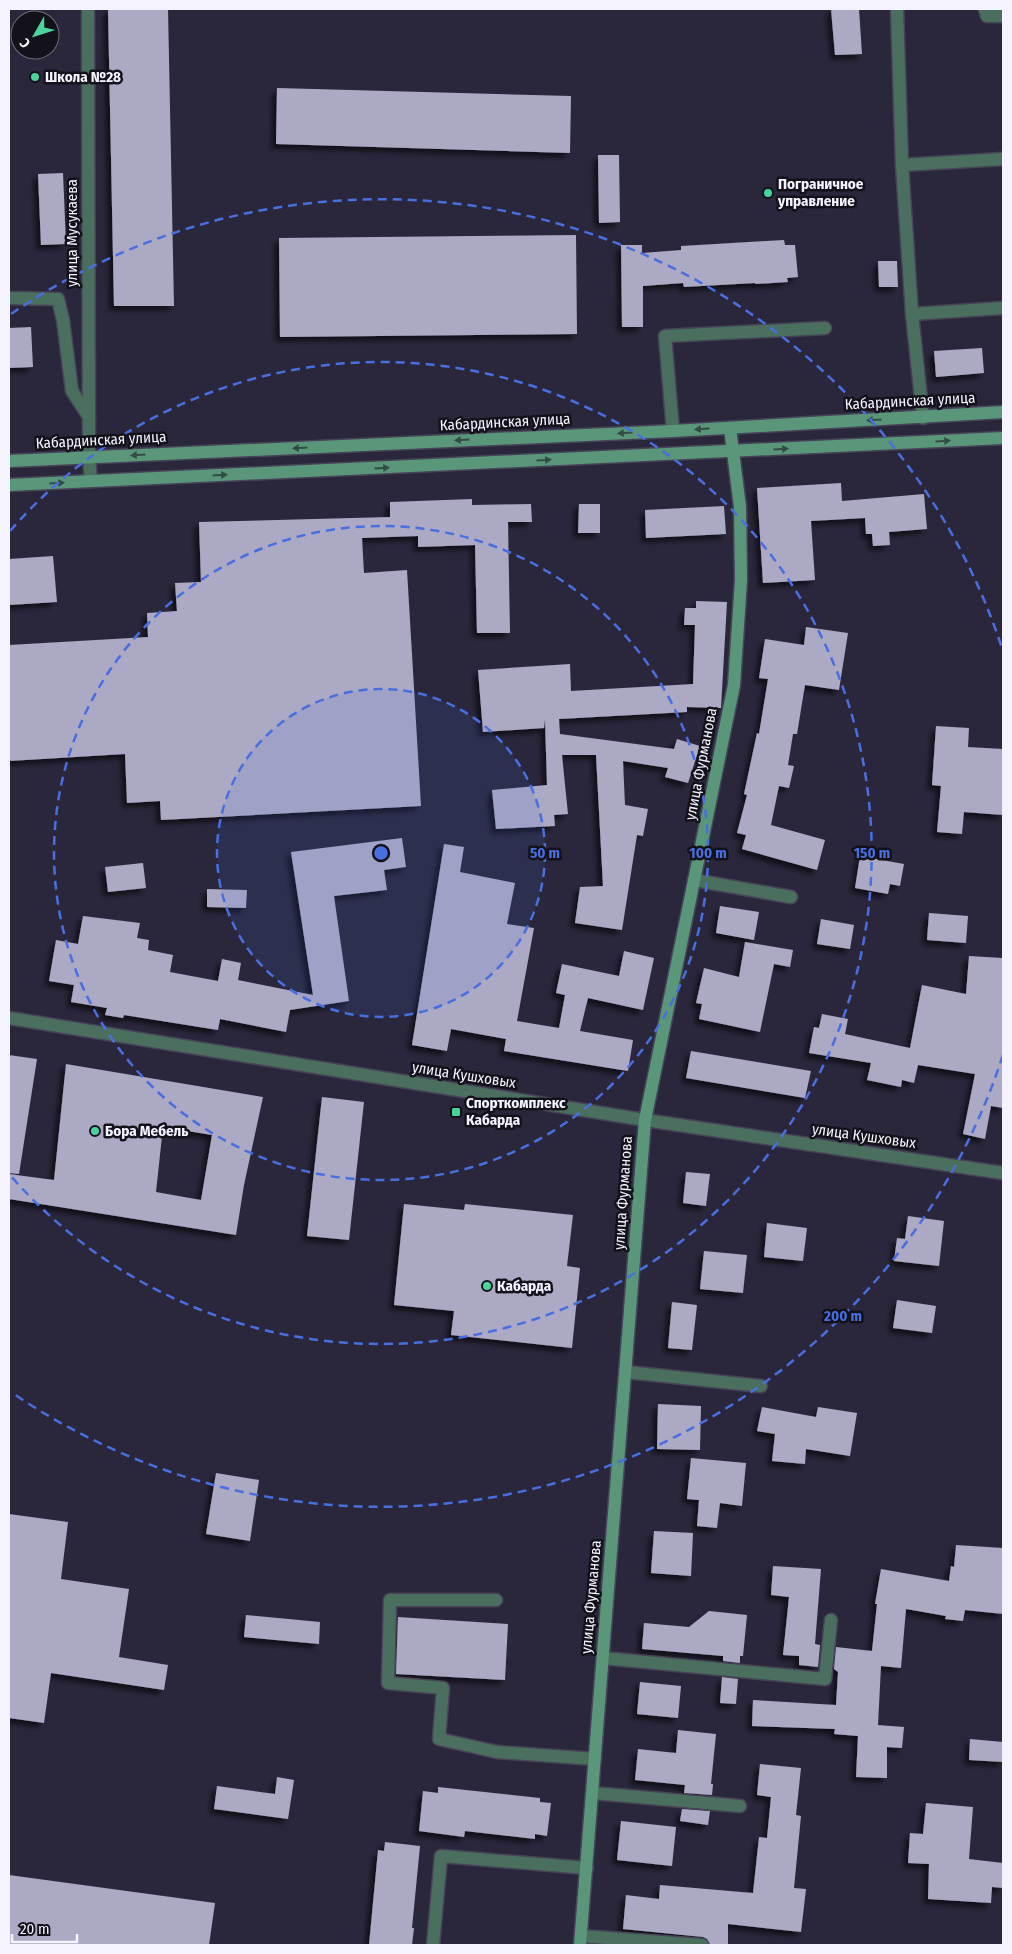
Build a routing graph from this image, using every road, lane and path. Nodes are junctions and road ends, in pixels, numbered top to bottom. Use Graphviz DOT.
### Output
graph roads {
  1 [pos="88,9"];
  2 [pos="897,9"];
  3 [pos="985,9"];
  4 [pos="1003,16"];
  5 [pos="1003,159"];
  6 [pos="902,165"];
  7 [pos="9,298"];
  8 [pos="1003,308"];
  9 [pos="912,314"];
  10 [pos="825,328"];
  11 [pos="1003,412"];
  12 [pos="89,417"];
  13 [pos="922,418"];
  14 [pos="730,428"];
  15 [pos="673,431"];
  16 [pos="1003,438"];
  17 [pos="732,451"];
  18 [pos="89,457"];
  19 [pos="9,461"];
  20 [pos="91,481"];
  21 [pos="9,485"];
  22 [pos="694,880"];
  23 [pos="791,897"];
  24 [pos="9,1018"];
  25 [pos="645,1120"];
  26 [pos="1003,1173"];
  27 [pos="626,1372"];
  28 [pos="761,1386"];
  29 [pos="496,1600"];
  30 [pos="830,1620"];
  31 [pos="603,1658"];
  32 [pos="595,1759"];
  33 [pos="592,1793"];
  34 [pos="740,1806"];
  35 [pos="586,1868"];
  36 [pos="581,1941"];
  37 [pos="433,1945"];
  38 [pos="702,1945"];
  1 -- 12 [label="street, улица Мусукаева"];
  2 -- 6 [label="street"];
  3 -- 4 [label="street"];
  5 -- 6 [label="street"];
  6 -- 9 [label="street"];
  7 -- 12 [label="street"];
  8 -- 9 [label="street"];
  9 -- 13 [label="street"];
  10 -- 15 [label="street"];
  11 -- 13 [label="main road, Кабардинская улица"];
  12 -- 18 [label="street, улица Мусукаева"];
  13 -- 14 [label="main road, Кабардинская улица, one-way"];
  14 -- 15 [label="main road, Кабардинская улица, one-way"];
  14 -- 17 [label="main road, улица Фурманова"];
  15 -- 18 [label="main road, Кабардинская улица, one-way"];
  17 -- 16 [label="main road, one-way"];
  20 -- 17 [label="main road, one-way"];
  17 -- 22 [label="main road, улица Фурманова"];
  18 -- 19 [label="main road, Кабардинская улица"];
  18 -- 20 [label="street, улица Мусукаева"];
  21 -- 20 [label="main road, one-way"];
  22 -- 23 [label="street"];
  22 -- 25 [label="main road, улица Фурманова"];
  24 -- 25 [label="street, улица Кушховых"];
  25 -- 26 [label="street, улица Кушховых"];
  25 -- 27 [label="main road, улица Фурманова"];
  27 -- 28 [label="street"];
  27 -- 31 [label="main road, улица Фурманова"];
  29 -- 32 [label="street"];
  30 -- 31 [label="street"];
  31 -- 32 [label="main road, улица Фурманова"];
  32 -- 33 [label="main road, улица Фурманова"];
  33 -- 34 [label="street"];
  33 -- 35 [label="main road, улица Фурманова"];
  35 -- 36 [label="main road, улица Фурманова"];
  35 -- 37 [label="street"];
  36 -- 38 [label="street"];
}
